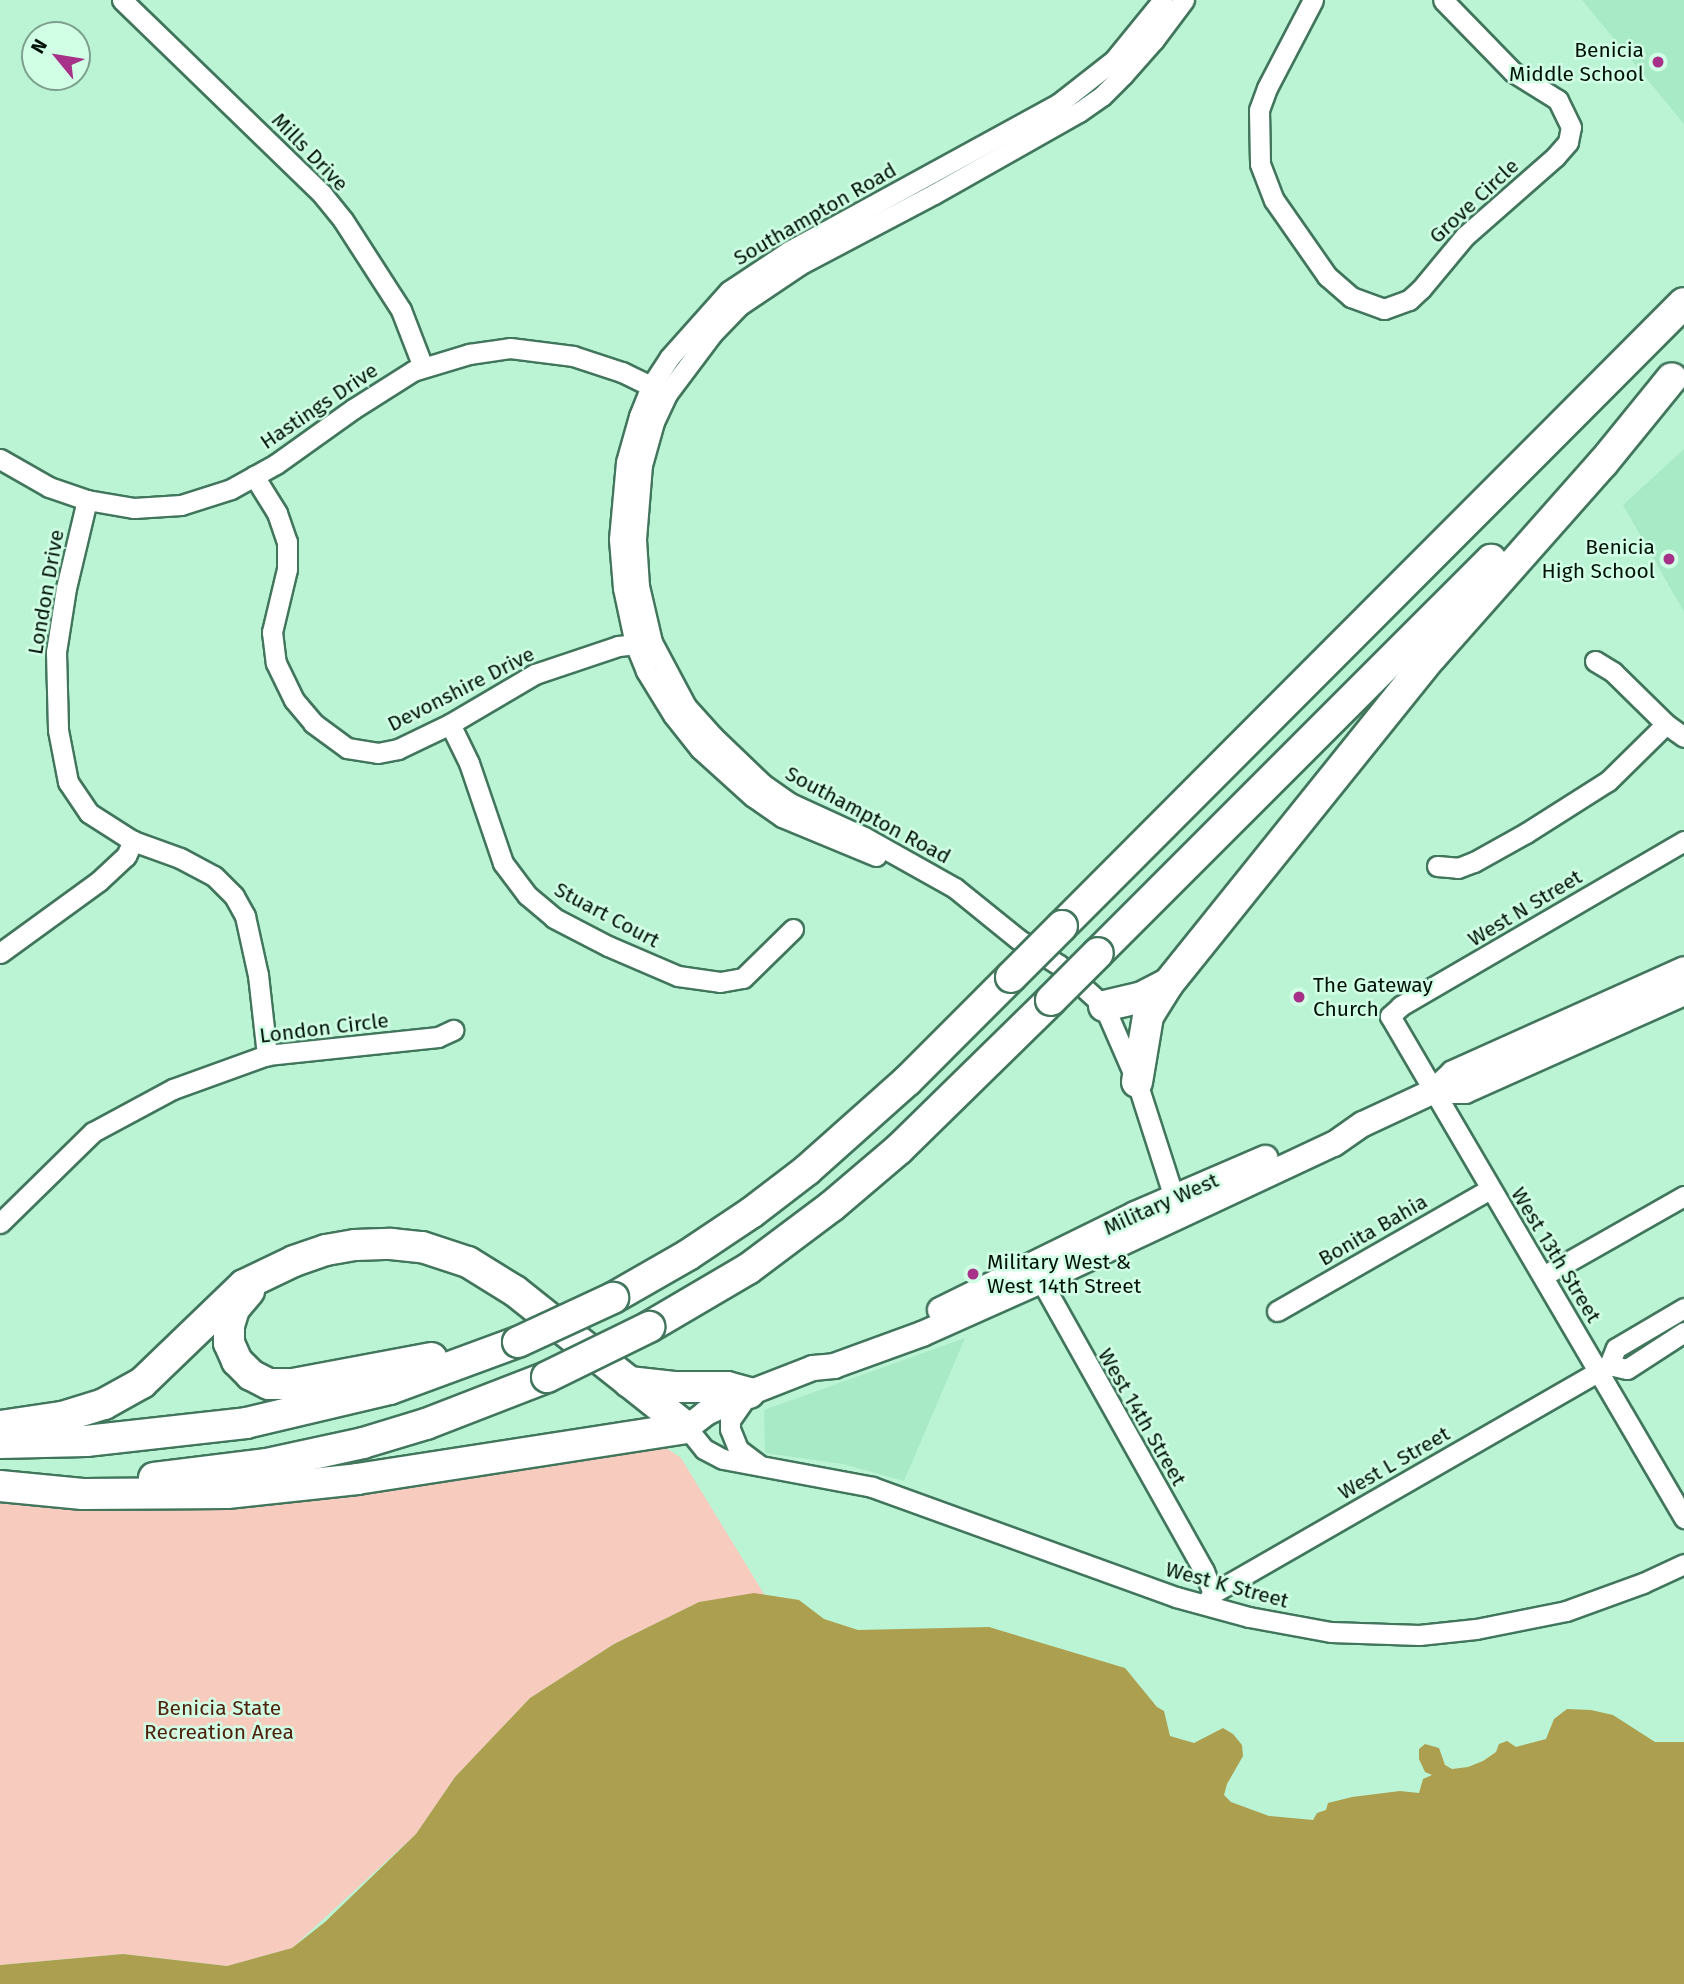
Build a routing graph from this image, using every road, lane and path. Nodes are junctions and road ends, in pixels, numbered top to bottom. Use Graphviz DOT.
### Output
graph roads {
  1 [pos="122,0"];
  2 [pos="1163,0"];
  3 [pos="1184,0"];
  4 [pos="1313,0"];
  5 [pos="1443,0"];
  6 [pos="1684,303"];
  7 [pos="423,367"];
  8 [pos="1678,372"];
  9 [pos="659,390"];
  10 [pos="0,459"];
  11 [pos="254,476"];
  12 [pos="87,500"];
  13 [pos="644,643"];
  14 [pos="1595,661"];
  15 [pos="450,724"];
  16 [pos="1666,724"];
  17 [pos="1684,737"];
  18 [pos="133,841"];
  19 [pos="1684,841"];
  20 [pos="1437,866"];
  21 [pos="793,929"];
  22 [pos="0,953"];
  23 [pos="1684,969"];
  24 [pos="1168,984"];
  25 [pos="1684,993"];
  26 [pos="1104,1006"];
  27 [pos="1390,1016"];
  28 [pos="453,1030"];
  29 [pos="267,1055"];
  30 [pos="1136,1082"];
  31 [pos="1434,1091"];
  32 [pos="1490,1189"];
  33 [pos="1684,1196"];
  34 [pos="1176,1206"];
  35 [pos="0,1223"];
  36 [pos="1037,1273"];
  37 [pos="1543,1276"];
  38 [pos="260,1278"];
  39 [pos="1684,1308"];
  40 [pos="1277,1311"];
  41 [pos="1684,1332"];
  42 [pos="518,1342"];
  43 [pos="1604,1368"];
  44 [pos="629,1382"];
  45 [pos="750,1392"];
  46 [pos="0,1426"];
  47 [pos="687,1428"];
  48 [pos="0,1443"];
  49 [pos="764,1469"];
  50 [pos="0,1486"];
  51 [pos="1684,1518"];
  52 [pos="1684,1564"];
  53 [pos="1209,1599"];
  1 -- 7 [label="street, Mills Drive"];
  2 -- 9 [label="street, Southampton Road"];
  3 -- 9 [label="street, Southampton Road"];
  4 -- 5 [label="street, Grove Circle"];
  6 -- 42 [label="highway, bridge"];
  7 -- 9 [label="street, Hastings Drive"];
  7 -- 11 [label="street, Hastings Drive"];
  8 -- 24 [label="highway"];
  8 -- 50 [label="highway, bridge"];
  9 -- 13 [label="street, Southampton Road"];
  10 -- 12 [label="street, Hastings Drive"];
  11 -- 12 [label="street, Hastings Drive"];
  11 -- 15 [label="street, Devonshire Drive"];
  12 -- 18 [label="street, London Drive"];
  13 -- 15 [label="street, Devonshire Drive"];
  13 -- 26 [label="street, Southampton Road"];
  14 -- 16 [label="street"];
  15 -- 21 [label="street, Stuart Court"];
  16 -- 17 [label="street"];
  16 -- 20 [label="street"];
  18 -- 22 [label="street"];
  18 -- 29 [label="street, London Drive"];
  19 -- 27 [label="street, West N Street"];
  23 -- 31 [label="main road, Military West"];
  24 -- 26 [label="highway"];
  24 -- 30 [label="highway"];
  25 -- 31 [label="main road, Military West"];
  26 -- 30 [label="street, Southampton Road"];
  27 -- 31 [label="street, West 13th Street"];
  28 -- 29 [label="street, London Circle"];
  29 -- 35 [label="street, London Circle"];
  30 -- 34 [label="street, Southampton Road"];
  31 -- 32 [label="street, West 13th Street"];
  31 -- 34 [label="main road, Military West"];
  32 -- 37 [label="street, West 13th Street"];
  32 -- 40 [label="street, Bonita Bahia"];
  33 -- 37 [label="street"];
  34 -- 36 [label="main road, Military West"];
  36 -- 45 [label="main road, Military West"];
  36 -- 53 [label="street, West 14th Street"];
  37 -- 43 [label="street, West 13th Street"];
  38 -- 42 [label="highway"];
  38 -- 44 [label="highway"];
  38 -- 46 [label="highway"];
  39 -- 43 [label="street, West L Street"];
  41 -- 43 [label="street, West L Street"];
  42 -- 48 [label="highway"];
  43 -- 51 [label="street, West 13th Street"];
  43 -- 53 [label="street, West L Street"];
  44 -- 45 [label="highway"];
  44 -- 47 [label="highway"];
  45 -- 47 [label="main road, Military West"];
  45 -- 49 [label="street, West K Street"];
  47 -- 49 [label="street, West K Street"];
  47 -- 50 [label="highway"];
  49 -- 53 [label="street, West K Street"];
  52 -- 53 [label="street, West K Street"];
}
